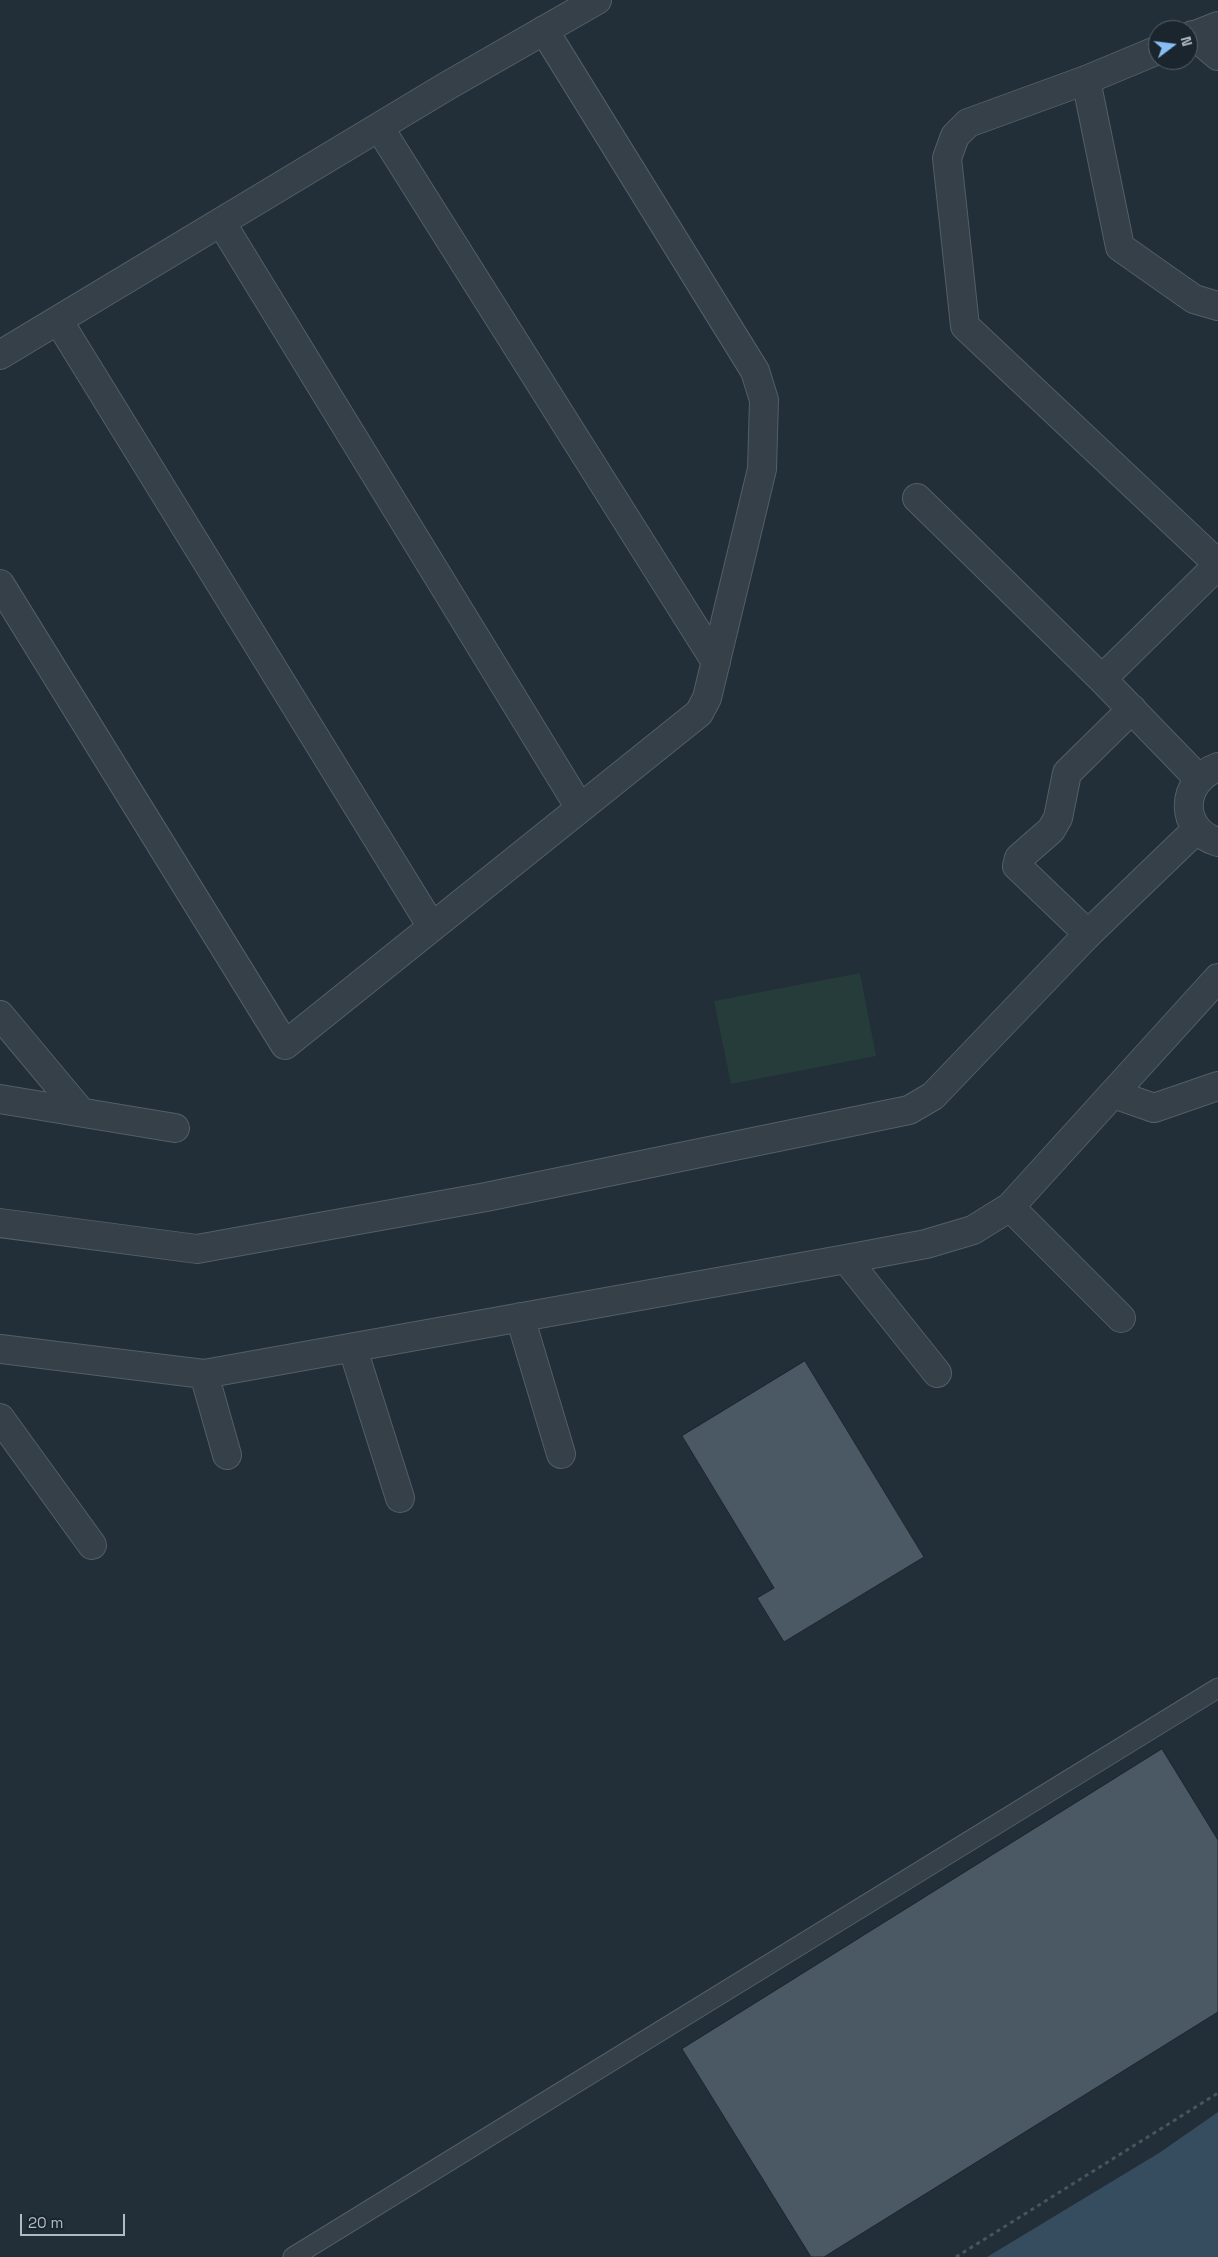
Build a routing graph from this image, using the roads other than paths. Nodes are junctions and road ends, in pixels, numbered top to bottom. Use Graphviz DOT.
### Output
graph roads {
  1 [pos="597,0"];
  2 [pos="1218,26"];
  3 [pos="544,30"];
  4 [pos="1198,33"];
  5 [pos="1198,42"];
  6 [pos="1148,54"];
  7 [pos="1218,56"];
  8 [pos="1086,80"];
  9 [pos="379,127"];
  10 [pos="221,222"];
  11 [pos="1218,306"];
  12 [pos="58,320"];
  13 [pos="0,355"];
  14 [pos="917,498"];
  15 [pos="1218,565"];
  16 [pos="0,584"];
  17 [pos="716,662"];
  18 [pos="1102,679"];
  19 [pos="1132,709"];
  20 [pos="1208,773"];
  21 [pos="580,808"];
  22 [pos="1208,836"];
  23 [pos="432,927"];
  24 [pos="1088,934"];
  25 [pos="1216,986"];
  26 [pos="0,1015"];
  27 [pos="1218,1086"];
  28 [pos="1114,1094"];
  29 [pos="0,1099"];
  30 [pos="82,1112"];
  31 [pos="175,1128"];
  32 [pos="1010,1207"];
  33 [pos="0,1223"];
  34 [pos="846,1259"];
  35 [pos="520,1317"];
  36 [pos="1121,1318"];
  37 [pos="0,1349"];
  38 [pos="353,1349"];
  39 [pos="937,1373"];
  40 [pos="204,1374"];
  41 [pos="0,1418"];
  42 [pos="561,1454"];
  43 [pos="227,1455"];
  44 [pos="400,1498"];
  45 [pos="92,1545"];
  46 [pos="1218,1688"];
  47 [pos="293,2257"];
  1 -- 3 [label="street"];
  2 -- 4 [label="street"];
  3 -- 9 [label="street"];
  3 -- 17 [label="street"];
  5 -- 7 [label="street"];
  6 -- 8 [label="street"];
  8 -- 11 [label="street"];
  8 -- 15 [label="street"];
  9 -- 10 [label="street"];
  9 -- 17 [label="street"];
  10 -- 12 [label="street"];
  10 -- 21 [label="street"];
  12 -- 13 [label="street"];
  12 -- 23 [label="street"];
  14 -- 18 [label="street"];
  15 -- 18 [label="street"];
  16 -- 23 [label="street"];
  17 -- 21 [label="street"];
  18 -- 19 [label="street"];
  19 -- 20 [label="street"];
  19 -- 24 [label="street"];
  20 -- 22 [label="street"];
  21 -- 23 [label="street"];
  22 -- 24 [label="street"];
  24 -- 33 [label="street"];
  25 -- 28 [label="street"];
  26 -- 30 [label="street"];
  27 -- 28 [label="street"];
  28 -- 32 [label="street"];
  29 -- 30 [label="street"];
  30 -- 31 [label="street"];
  32 -- 34 [label="street"];
  32 -- 36 [label="street"];
  34 -- 35 [label="street"];
  34 -- 39 [label="street"];
  35 -- 38 [label="street"];
  35 -- 42 [label="street"];
  37 -- 40 [label="street"];
  38 -- 40 [label="street"];
  38 -- 44 [label="street"];
  40 -- 43 [label="street"];
  41 -- 45 [label="street"];
  46 -- 47 [label="lane"];
}
